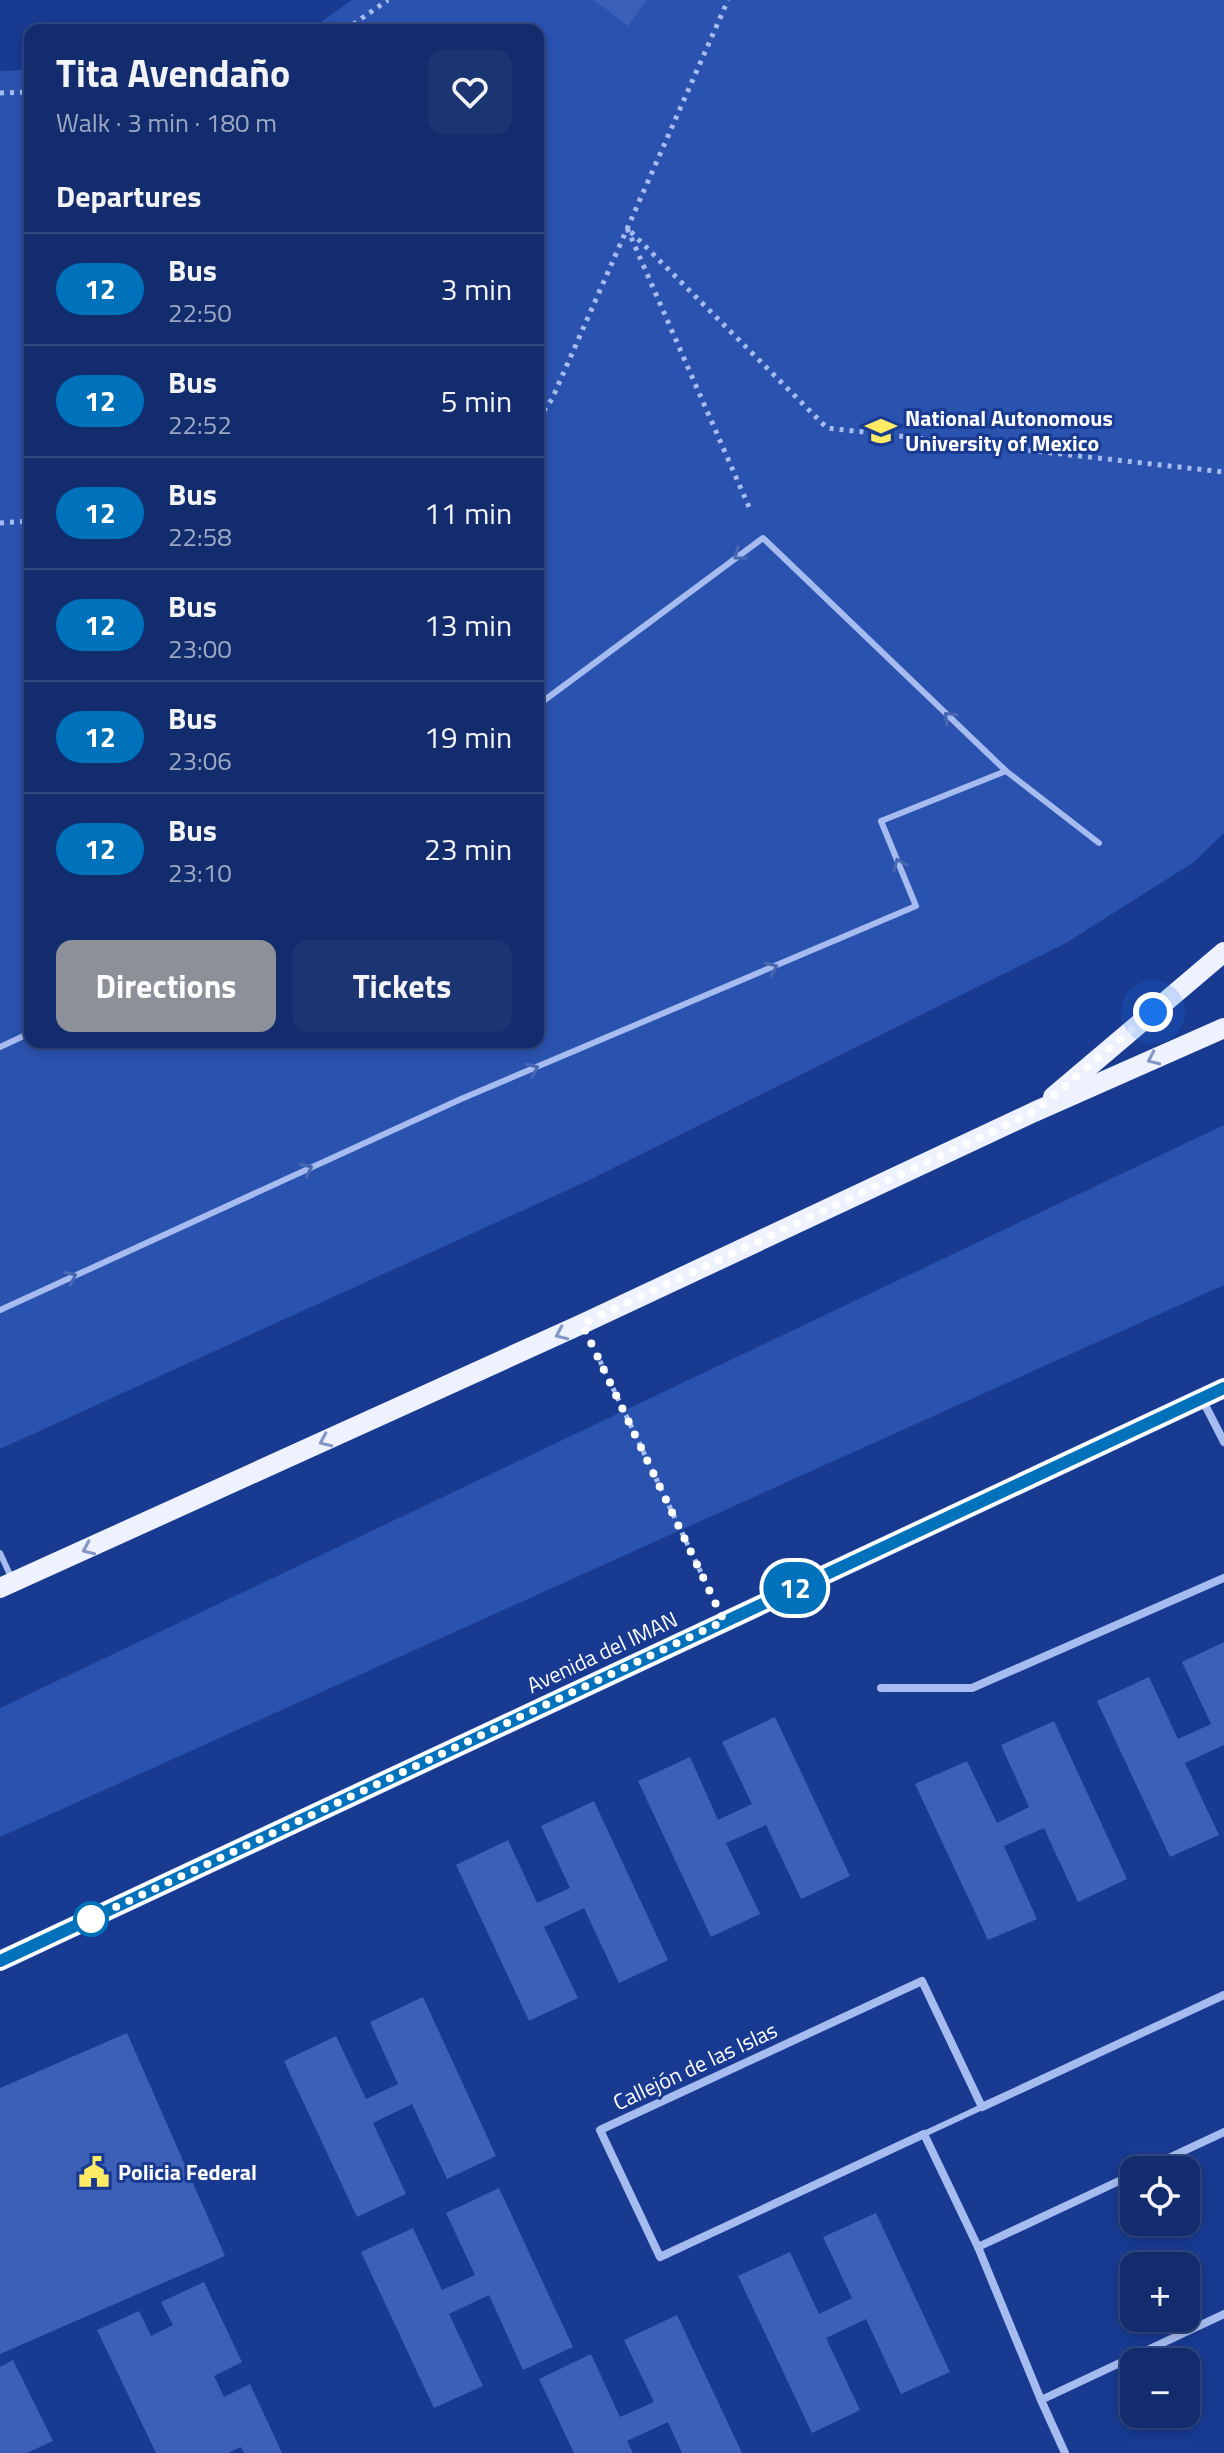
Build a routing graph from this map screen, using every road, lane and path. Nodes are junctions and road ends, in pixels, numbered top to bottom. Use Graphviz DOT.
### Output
graph roads {
  1 [pos="388,0"];
  2 [pos="728,0"];
  3 [pos="354,24"];
  4 [pos="24,92"];
  5 [pos="0,93"];
  6 [pos="627,228"];
  7 [pos="544,410"];
  8 [pos="1224,472"];
  9 [pos="24,522"];
  10 [pos="0,523"];
  11 [pos="763,538"];
  12 [pos="544,701"];
  13 [pos="1006,771"];
  14 [pos="1099,843"];
  15 [pos="1224,952"];
  16 [pos="1224,1028"];
  17 [pos="24,1036"];
  18 [pos="0,1047"];
  19 [pos="1034,1112"];
  20 [pos="0,1310"];
  21 [pos="582,1324"];
  22 [pos="1224,1388"];
  23 [pos="1202,1398"];
  24 [pos="1224,1442"];
  25 [pos="0,1553"];
  26 [pos="1224,1578"];
  27 [pos="7,1585"];
  28 [pos="724,1621"];
  29 [pos="881,1688"];
  30 [pos="0,1961"];
  31 [pos="1224,1995"];
  32 [pos="982,2107"];
  33 [pos="1224,2132"];
  34 [pos="924,2134"];
  35 [pos="1173,2156"];
  36 [pos="1120,2181"];
  37 [pos="978,2247"];
  38 [pos="1224,2314"];
  39 [pos="1041,2400"];
  40 [pos="1065,2453"];
  1 -- 3 [label="path"];
  2 -- 6 [label="path"];
  4 -- 5 [label="path"];
  6 -- 7 [label="path"];
  6 -- 8 [label="path"];
  6 -- 11 [label="path"];
  9 -- 10 [label="path"];
  11 -- 12 [label="lane, one-way"];
  13 -- 11 [label="lane, one-way"];
  13 -- 14 [label="lane"];
  20 -- 13 [label="lane, one-way"];
  15 -- 19 [label="main road"];
  16 -- 19 [label="main road, one-way"];
  17 -- 18 [label="lane"];
  19 -- 21 [label="main road"];
  21 -- 27 [label="main road, one-way"];
  21 -- 28 [label="path"];
  22 -- 23 [label="main road, Avenida del IMAN"];
  23 -- 24 [label="street"];
  23 -- 28 [label="main road, Avenida del IMAN"];
  25 -- 27 [label="lane"];
  26 -- 29 [label="street"];
  28 -- 30 [label="main road, Avenida del IMAN"];
  31 -- 32 [label="street"];
  32 -- 34 [label="lane"];
  32 -- 34 [label="street, Callejón de las Islas"];
  33 -- 35 [label="street"];
  34 -- 37 [label="street"];
  36 -- 37 [label="street"];
  37 -- 39 [label="street"];
  38 -- 39 [label="street"];
  39 -- 40 [label="street"];
}
